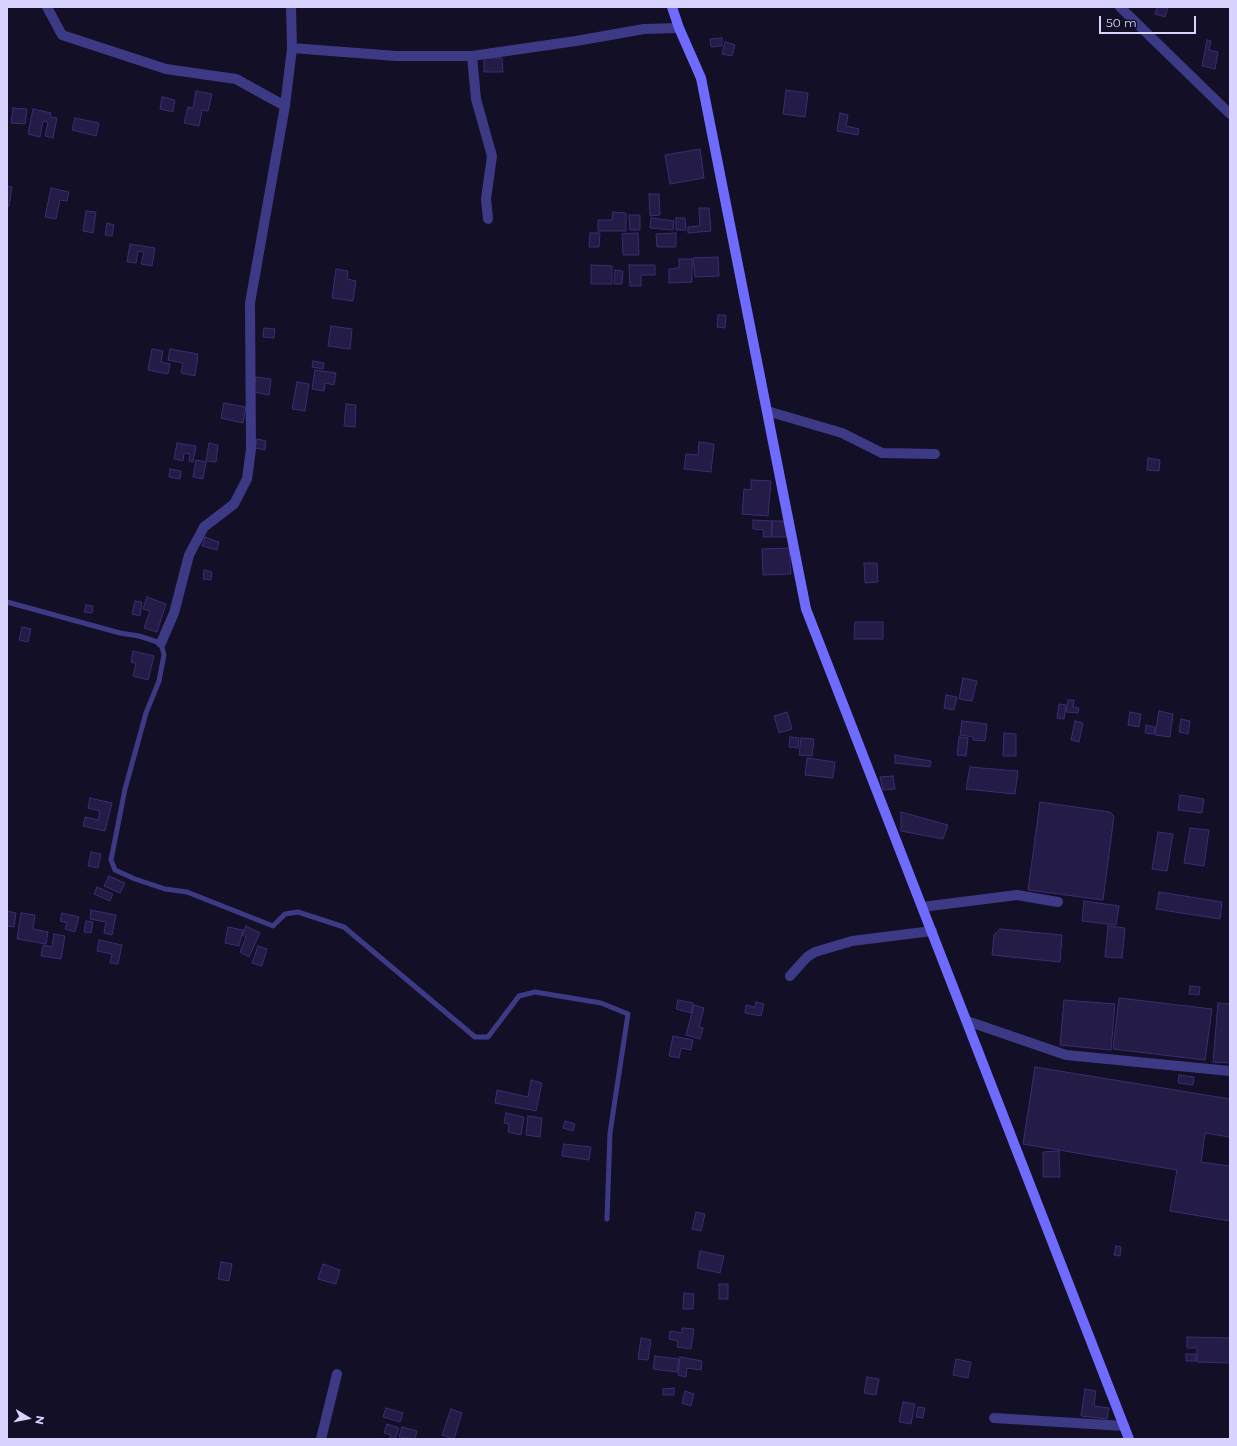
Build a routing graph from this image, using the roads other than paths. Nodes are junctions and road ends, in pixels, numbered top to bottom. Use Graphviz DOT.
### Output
graph roads {
  1 [pos="47,7"];
  2 [pos="291,7"];
  3 [pos="672,7"];
  4 [pos="1120,7"];
  5 [pos="680,28"];
  6 [pos="292,48"];
  7 [pos="472,56"];
  8 [pos="285,106"];
  9 [pos="1230,114"];
  10 [pos="488,219"];
  11 [pos="767,411"];
  12 [pos="935,454"];
  13 [pos="7,602"];
  14 [pos="161,643"];
  15 [pos="1058,902"];
  16 [pos="922,907"];
  17 [pos="932,931"];
  18 [pos="790,976"];
  19 [pos="966,1021"];
  20 [pos="1230,1071"];
  21 [pos="607,1218"];
  22 [pos="337,1374"];
  23 [pos="994,1418"];
  24 [pos="1124,1426"];
  25 [pos="321,1439"];
  26 [pos="1129,1439"];
  1 -- 8 [label="street"];
  2 -- 6 [label="street"];
  3 -- 5 [label="main road"];
  4 -- 9 [label="street"];
  5 -- 7 [label="street"];
  5 -- 11 [label="main road"];
  6 -- 7 [label="street"];
  6 -- 8 [label="street"];
  7 -- 10 [label="street"];
  8 -- 14 [label="street"];
  11 -- 12 [label="street"];
  11 -- 16 [label="main road"];
  13 -- 14 [label="lane"];
  14 -- 21 [label="lane"];
  15 -- 16 [label="street"];
  16 -- 17 [label="main road"];
  17 -- 18 [label="street"];
  17 -- 19 [label="main road"];
  19 -- 20 [label="street"];
  19 -- 24 [label="main road"];
  22 -- 25 [label="street"];
  23 -- 24 [label="street"];
  24 -- 26 [label="main road"];
}
